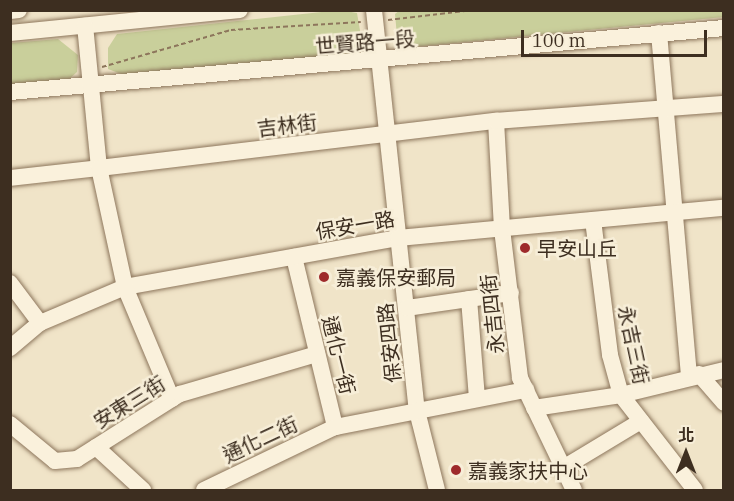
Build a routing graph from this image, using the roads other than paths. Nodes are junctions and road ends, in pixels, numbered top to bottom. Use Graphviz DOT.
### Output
graph roads {
  1 [pos="18,10"];
  2 [pos="240,10"];
  3 [pos="374,10"];
  4 [pos="10,11"];
  5 [pos="86,26"];
  6 [pos="723,28"];
  7 [pos="10,33"];
  8 [pos="659,33"];
  9 [pos="380,62"];
  10 [pos="91,84"];
  11 [pos="10,92"];
  12 [pos="723,104"];
  13 [pos="668,105"];
  14 [pos="496,121"];
  15 [pos="387,135"];
  16 [pos="99,168"];
  17 [pos="10,178"];
  18 [pos="723,208"];
  19 [pos="677,212"];
  20 [pos="593,220"];
  21 [pos="502,229"];
  22 [pos="398,238"];
  23 [pos="294,257"];
  24 [pos="10,282"];
  25 [pos="125,287"];
  26 [pos="511,293"];
  27 [pos="469,299"];
  28 [pos="407,308"];
  29 [pos="40,323"];
  30 [pos="10,348"];
  31 [pos="317,354"];
  32 [pos="723,370"];
  33 [pos="694,375"];
  34 [pos="526,390"];
  35 [pos="621,394"];
  36 [pos="172,399"];
  37 [pos="477,399"];
  38 [pos="723,403"];
  39 [pos="534,408"];
  40 [pos="417,411"];
  41 [pos="641,421"];
  42 [pos="10,424"];
  43 [pos="335,427"];
  44 [pos="96,447"];
  45 [pos="563,468"];
  46 [pos="143,490"];
  47 [pos="204,490"];
  48 [pos="437,490"];
  49 [pos="573,490"];
  50 [pos="695,490"];
  1 -- 4 [label="street"];
  2 -- 5 [label="street"];
  3 -- 9 [label="street, 保安四路"];
  5 -- 7 [label="street"];
  5 -- 10 [label="street"];
  6 -- 8 [label="street, 世賢路一段"];
  8 -- 9 [label="street, 世賢路一段"];
  8 -- 13 [label="street"];
  9 -- 10 [label="street, 世賢路一段"];
  9 -- 15 [label="street, 保安四路"];
  10 -- 11 [label="street, 世賢路一段"];
  10 -- 16 [label="street"];
  12 -- 13 [label="street, 吉林街"];
  13 -- 14 [label="street, 吉林街"];
  13 -- 19 [label="street"];
  14 -- 15 [label="street, 吉林街"];
  14 -- 21 [label="street, 永吉四街"];
  15 -- 16 [label="street, 吉林街"];
  15 -- 22 [label="street, 保安四路"];
  16 -- 17 [label="street, 吉林街"];
  16 -- 25 [label="street"];
  18 -- 19 [label="street, 保安一路"];
  19 -- 20 [label="street, 保安一路"];
  19 -- 33 [label="street"];
  20 -- 21 [label="street, 保安一路"];
  20 -- 35 [label="street, 永吉三街"];
  21 -- 22 [label="street, 保安一路"];
  21 -- 26 [label="street, 永吉四街"];
  22 -- 23 [label="street, 保安一路"];
  22 -- 28 [label="street, 保安四路"];
  23 -- 25 [label="street, 保安一路"];
  23 -- 31 [label="street, 通化一街"];
  24 -- 29 [label="street"];
  25 -- 29 [label="street, 保安一路"];
  25 -- 36 [label="street"];
  26 -- 27 [label="street"];
  26 -- 34 [label="street, 永吉四街"];
  27 -- 28 [label="street"];
  27 -- 37 [label="street"];
  28 -- 40 [label="street, 保安四路"];
  29 -- 30 [label="street, 保安一路"];
  31 -- 36 [label="street, 安東三街"];
  31 -- 43 [label="street, 通化一街"];
  32 -- 33 [label="street"];
  33 -- 35 [label="street"];
  33 -- 38 [label="street"];
  34 -- 37 [label="street, 通化二街"];
  34 -- 39 [label="street, 永吉四街"];
  35 -- 39 [label="street"];
  35 -- 41 [label="street, 永吉三街"];
  36 -- 44 [label="street, 安東三街"];
  37 -- 40 [label="street, 通化二街"];
  39 -- 45 [label="street, 永吉四街"];
  40 -- 43 [label="street, 通化二街"];
  40 -- 48 [label="street, 保安四路"];
  41 -- 45 [label="street"];
  41 -- 50 [label="street, 永吉三街"];
  42 -- 44 [label="street, 安東三街"];
  43 -- 47 [label="street, 通化二街"];
  44 -- 46 [label="street"];
  45 -- 49 [label="street, 永吉四街"];
}
